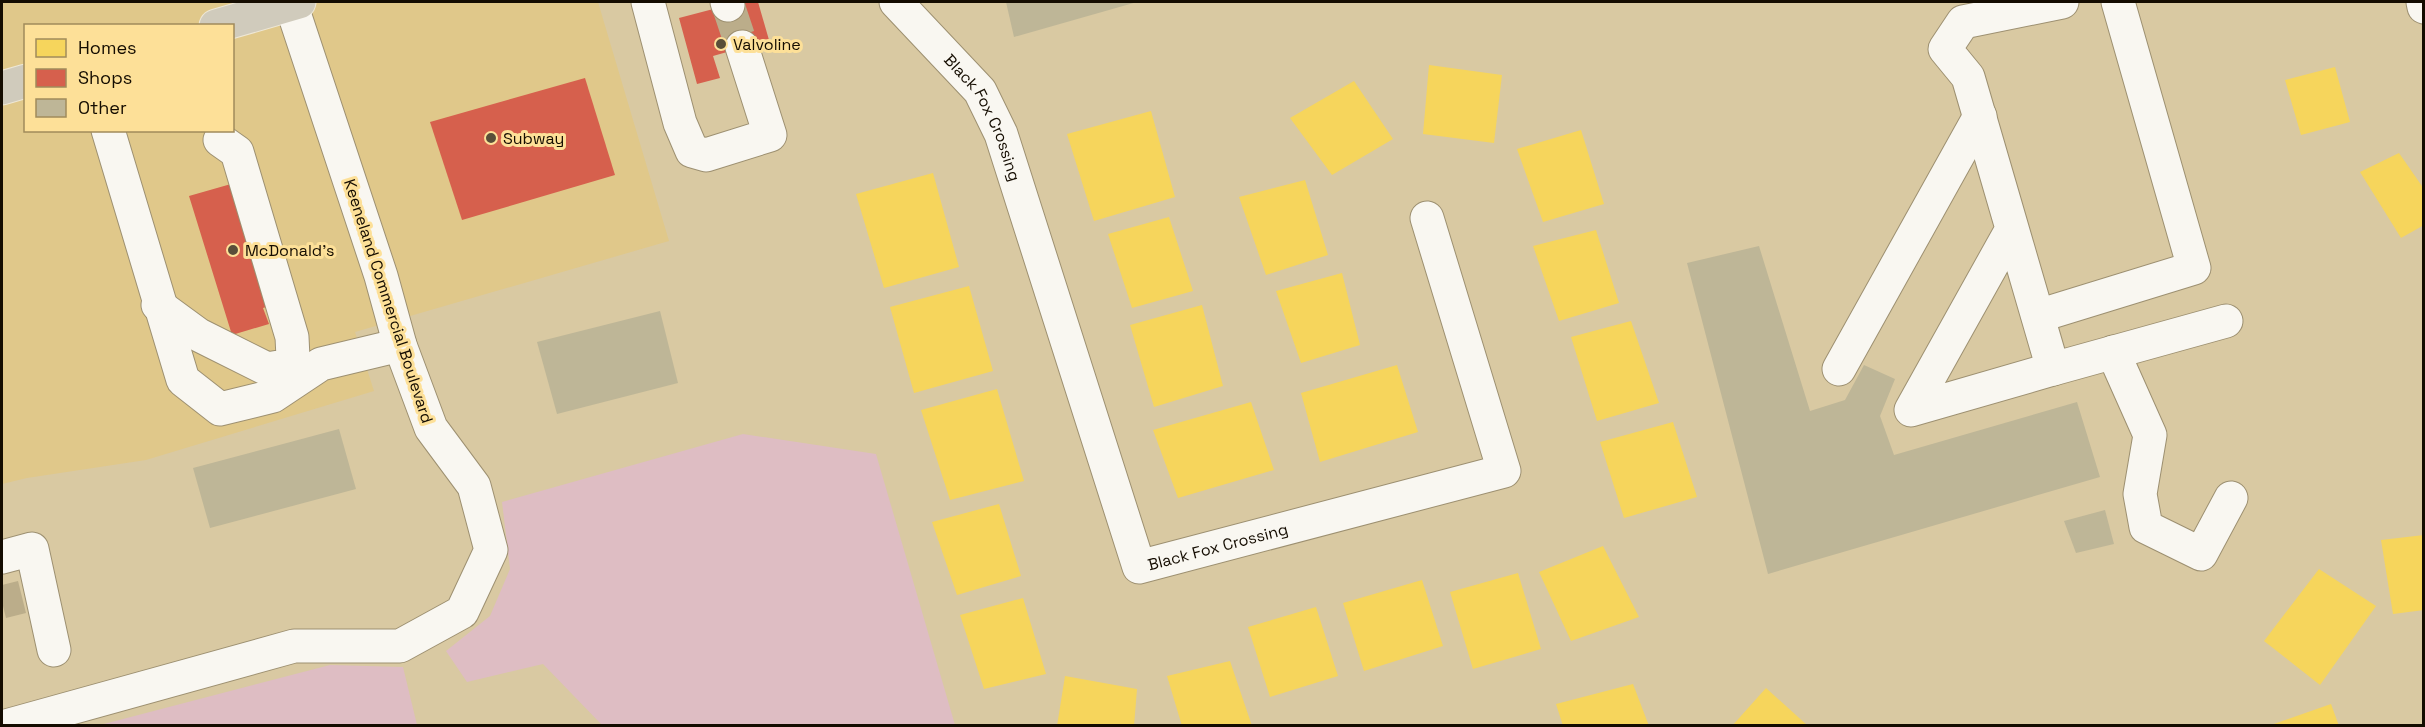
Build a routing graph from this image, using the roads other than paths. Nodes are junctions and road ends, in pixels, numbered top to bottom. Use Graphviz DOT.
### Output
graph roads {
  1 [pos="648,2"];
  2 [pos="896,2"];
  3 [pos="2062,2"];
  4 [pos="2118,2"];
  5 [pos="2423,2"];
  6 [pos="295,3"];
  7 [pos="2424,7"];
  8 [pos="223,24"];
  9 [pos="742,47"];
  10 [pos="24,82"];
  11 [pos="2,88"];
  12 [pos="1980,116"];
  13 [pos="109,132"];
  14 [pos="220,140"];
  15 [pos="1427,218"];
  16 [pos="2012,229"];
  17 [pos="161,314"];
  18 [pos="2038,316"];
  19 [pos="2226,321"];
  20 [pos="400,345"];
  21 [pos="2113,352"];
  22 [pos="1839,369"];
  23 [pos="2053,369"];
  24 [pos="2231,498"];
  25 [pos="2,557"];
  26 [pos="54,650"];
  27 [pos="6,726"];
  1 -- 9 [label="street"];
  2 -- 15 [label="street, Black Fox Crossing"];
  3 -- 12 [label="street"];
  4 -- 18 [label="street"];
  5 -- 7 [label="street"];
  6 -- 8 [label="highway"];
  6 -- 20 [label="street, Keeneland Commercial Boulevard"];
  10 -- 11 [label="highway"];
  12 -- 16 [label="street"];
  12 -- 22 [label="street"];
  13 -- 17 [label="street"];
  14 -- 17 [label="street"];
  16 -- 18 [label="street"];
  16 -- 23 [label="street"];
  17 -- 20 [label="street"];
  18 -- 23 [label="street"];
  19 -- 21 [label="street"];
  20 -- 27 [label="street, Keeneland Commercial Boulevard"];
  21 -- 23 [label="street"];
  21 -- 24 [label="street"];
  25 -- 26 [label="street"];
}
